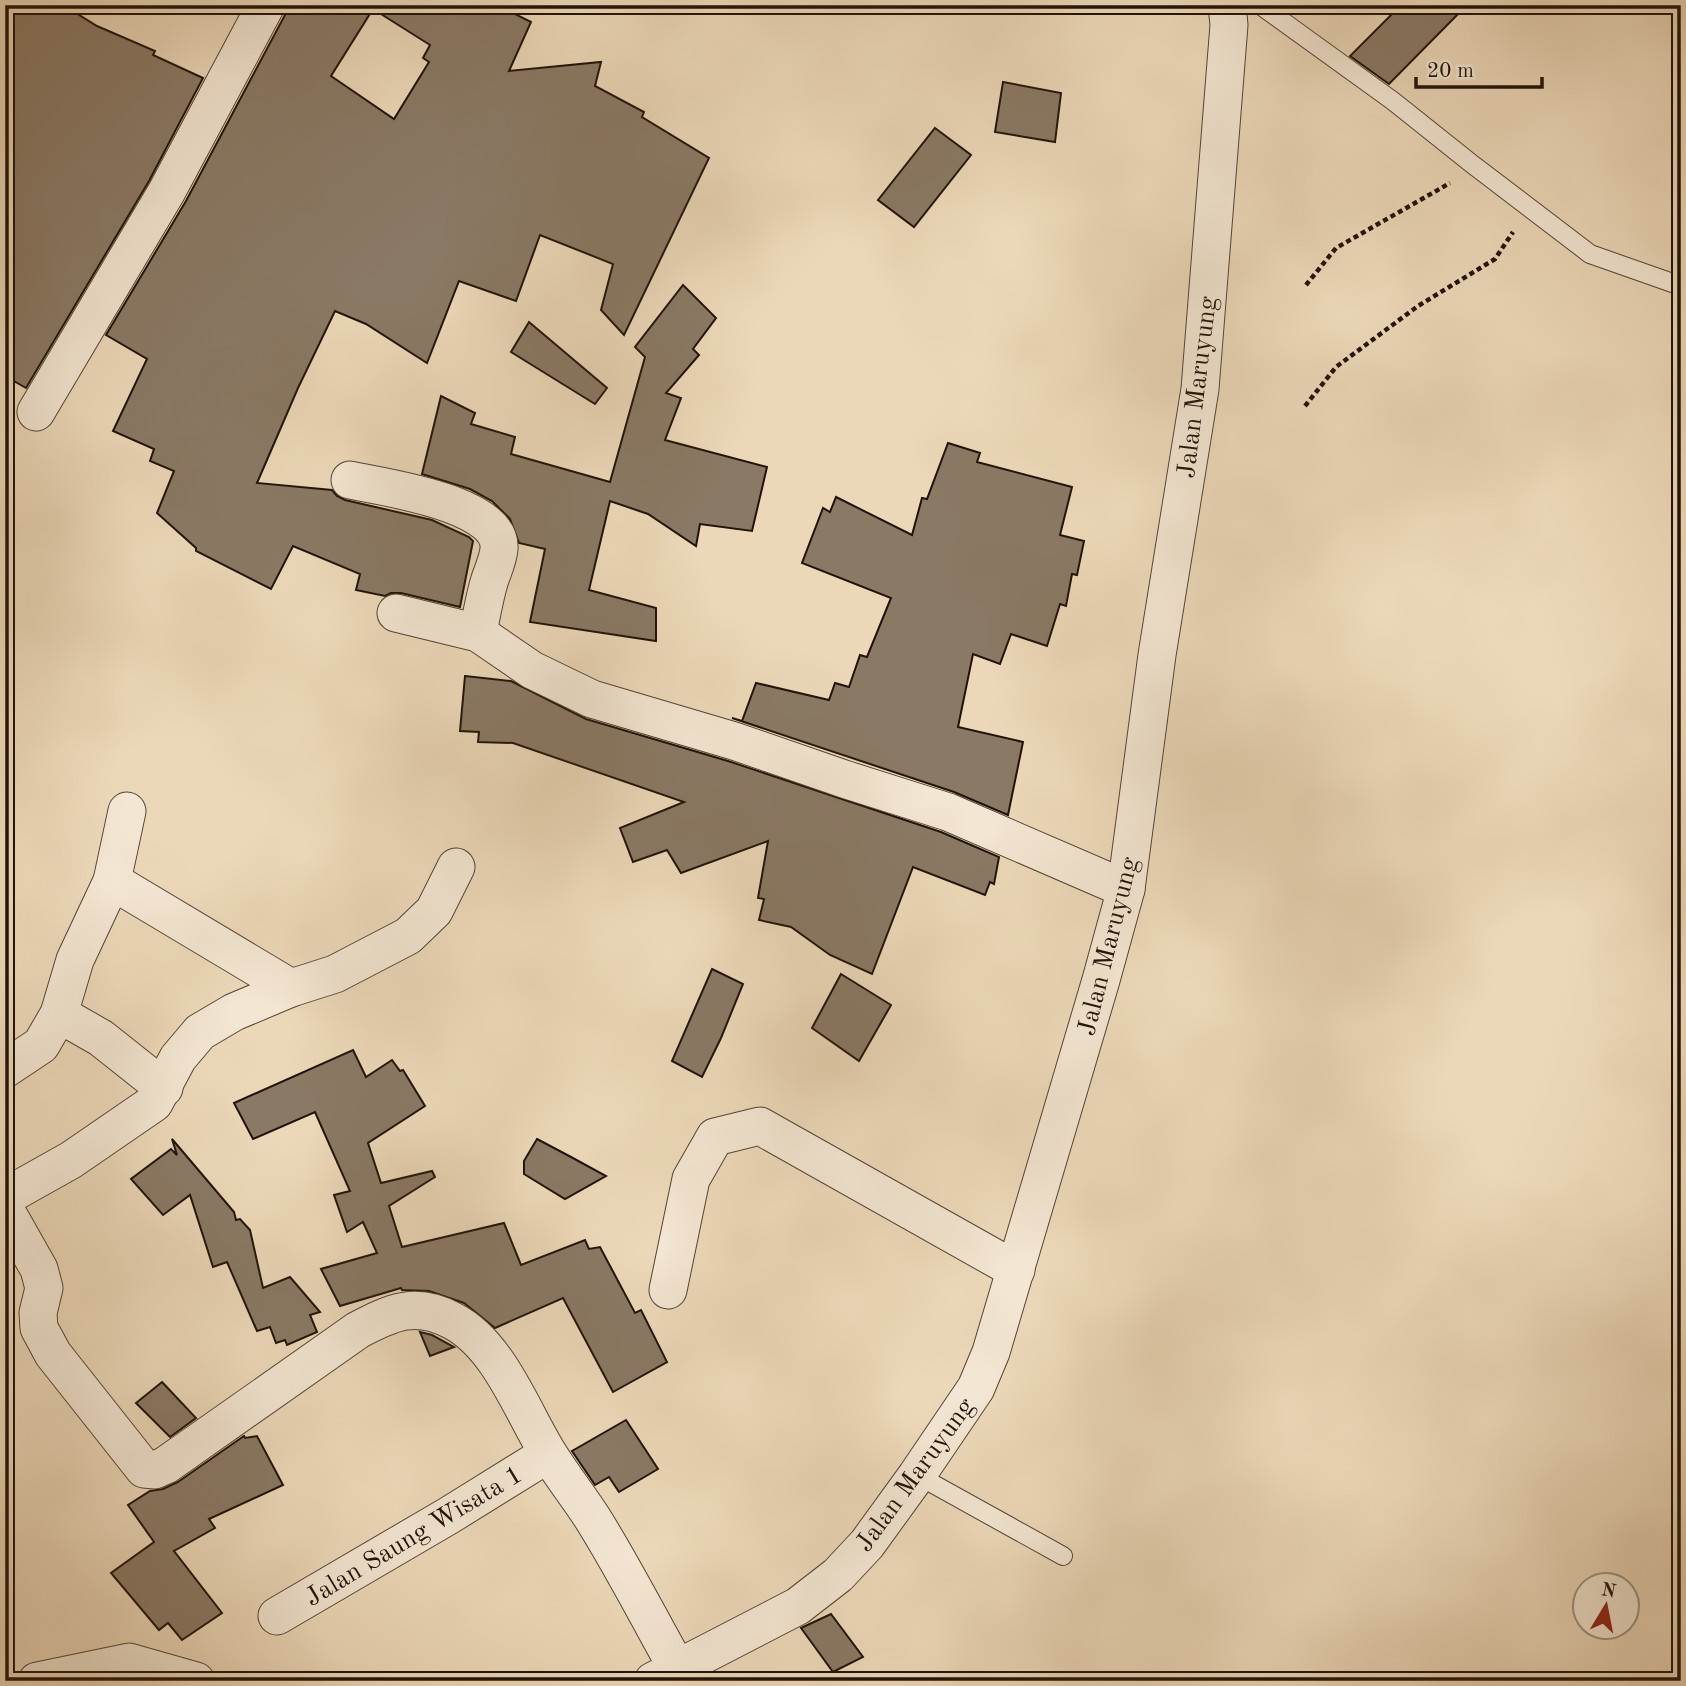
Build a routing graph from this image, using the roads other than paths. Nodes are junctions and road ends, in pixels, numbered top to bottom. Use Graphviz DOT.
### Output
graph roads {
  1 [pos="265,5"];
  2 [pos="1227,5"];
  3 [pos="1260,5"];
  4 [pos="1681,286"];
  5 [pos="36,412"];
  6 [pos="350,480"];
  7 [pos="396,613"];
  8 [pos="478,634"];
  9 [pos="127,811"];
  10 [pos="456,867"];
  11 [pos="112,881"];
  12 [pos="1126,889"];
  13 [pos="292,988"];
  14 [pos="60,1014"];
  15 [pos="5,1069"];
  16 [pos="164,1088"];
  17 [pos="5,1197"];
  18 [pos="5,1209"];
  19 [pos="1016,1270"];
  20 [pos="667,1290"];
  21 [pos="548,1454"];
  22 [pos="917,1475"];
  23 [pos="1063,1556"];
  24 [pos="277,1616"];
  25 [pos="665,1674"];
  26 [pos="37,1681"];
  27 [pos="196,1681"];
  1 -- 5 [label="street"];
  2 -- 12 [label="street, Jalan Maruyung"];
  3 -- 4 [label="lane"];
  6 -- 8 [label="street"];
  7 -- 8 [label="street"];
  8 -- 12 [label="street"];
  9 -- 11 [label="street"];
  10 -- 13 [label="street"];
  11 -- 13 [label="street"];
  11 -- 14 [label="street"];
  12 -- 19 [label="street, Jalan Maruyung"];
  13 -- 16 [label="street"];
  14 -- 15 [label="street"];
  14 -- 16 [label="street"];
  16 -- 17 [label="street"];
  18 -- 21 [label="street"];
  19 -- 20 [label="street"];
  19 -- 22 [label="street, Jalan Maruyung"];
  21 -- 24 [label="street, Jalan Saung Wisata 1"];
  21 -- 25 [label="street"];
  22 -- 23 [label="lane"];
  22 -- 25 [label="street, Jalan Maruyung"];
  26 -- 27 [label="street"];
}
